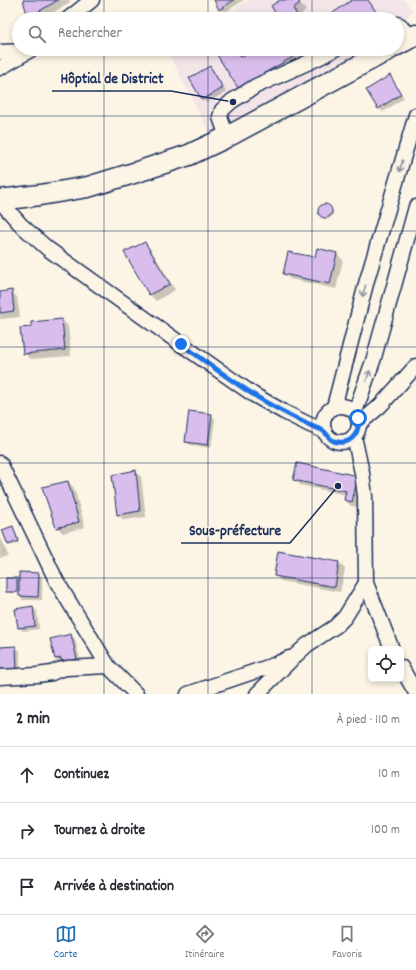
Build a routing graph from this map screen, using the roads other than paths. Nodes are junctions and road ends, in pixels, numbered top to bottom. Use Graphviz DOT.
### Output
graph roads {
  1 [pos="92,0"];
  2 [pos="77,12"];
  3 [pos="12,51"];
  4 [pos="0,52"];
  5 [pos="20,56"];
  6 [pos="322,56"];
  7 [pos="377,56"];
  8 [pos="0,68"];
  9 [pos="416,115"];
  10 [pos="227,137"];
  11 [pos="0,200"];
  12 [pos="416,207"];
  13 [pos="416,366"];
  14 [pos="334,407"];
  15 [pos="356,424"];
  16 [pos="324,431"];
  17 [pos="0,463"];
  18 [pos="366,583"];
  19 [pos="391,646"];
  20 [pos="295,656"];
  21 [pos="108,666"];
  22 [pos="404,672"];
  23 [pos="0,677"];
  24 [pos="416,692"];
  25 [pos="136,694"];
  26 [pos="188,694"];
  27 [pos="257,694"];
  1 -- 2 [label="street"];
  3 -- 4 [label="street"];
  5 -- 8 [label="street"];
  6 -- 10 [label="street"];
  7 -- 10 [label="main road"];
  9 -- 14 [label="street, one-way"];
  10 -- 11 [label="main road"];
  11 -- 16 [label="street"];
  15 -- 12 [label="street, one-way"];
  13 -- 15 [label="street"];
  14 -- 15 [label="street"];
  14 -- 16 [label="street"];
  15 -- 16 [label="street"];
  15 -- 18 [label="street"];
  17 -- 21 [label="street"];
  18 -- 19 [label="street"];
  18 -- 20 [label="street"];
  20 -- 26 [label="street"];
  20 -- 27 [label="street"];
  21 -- 23 [label="street"];
  21 -- 25 [label="street"];
  22 -- 24 [label="street"];
}
